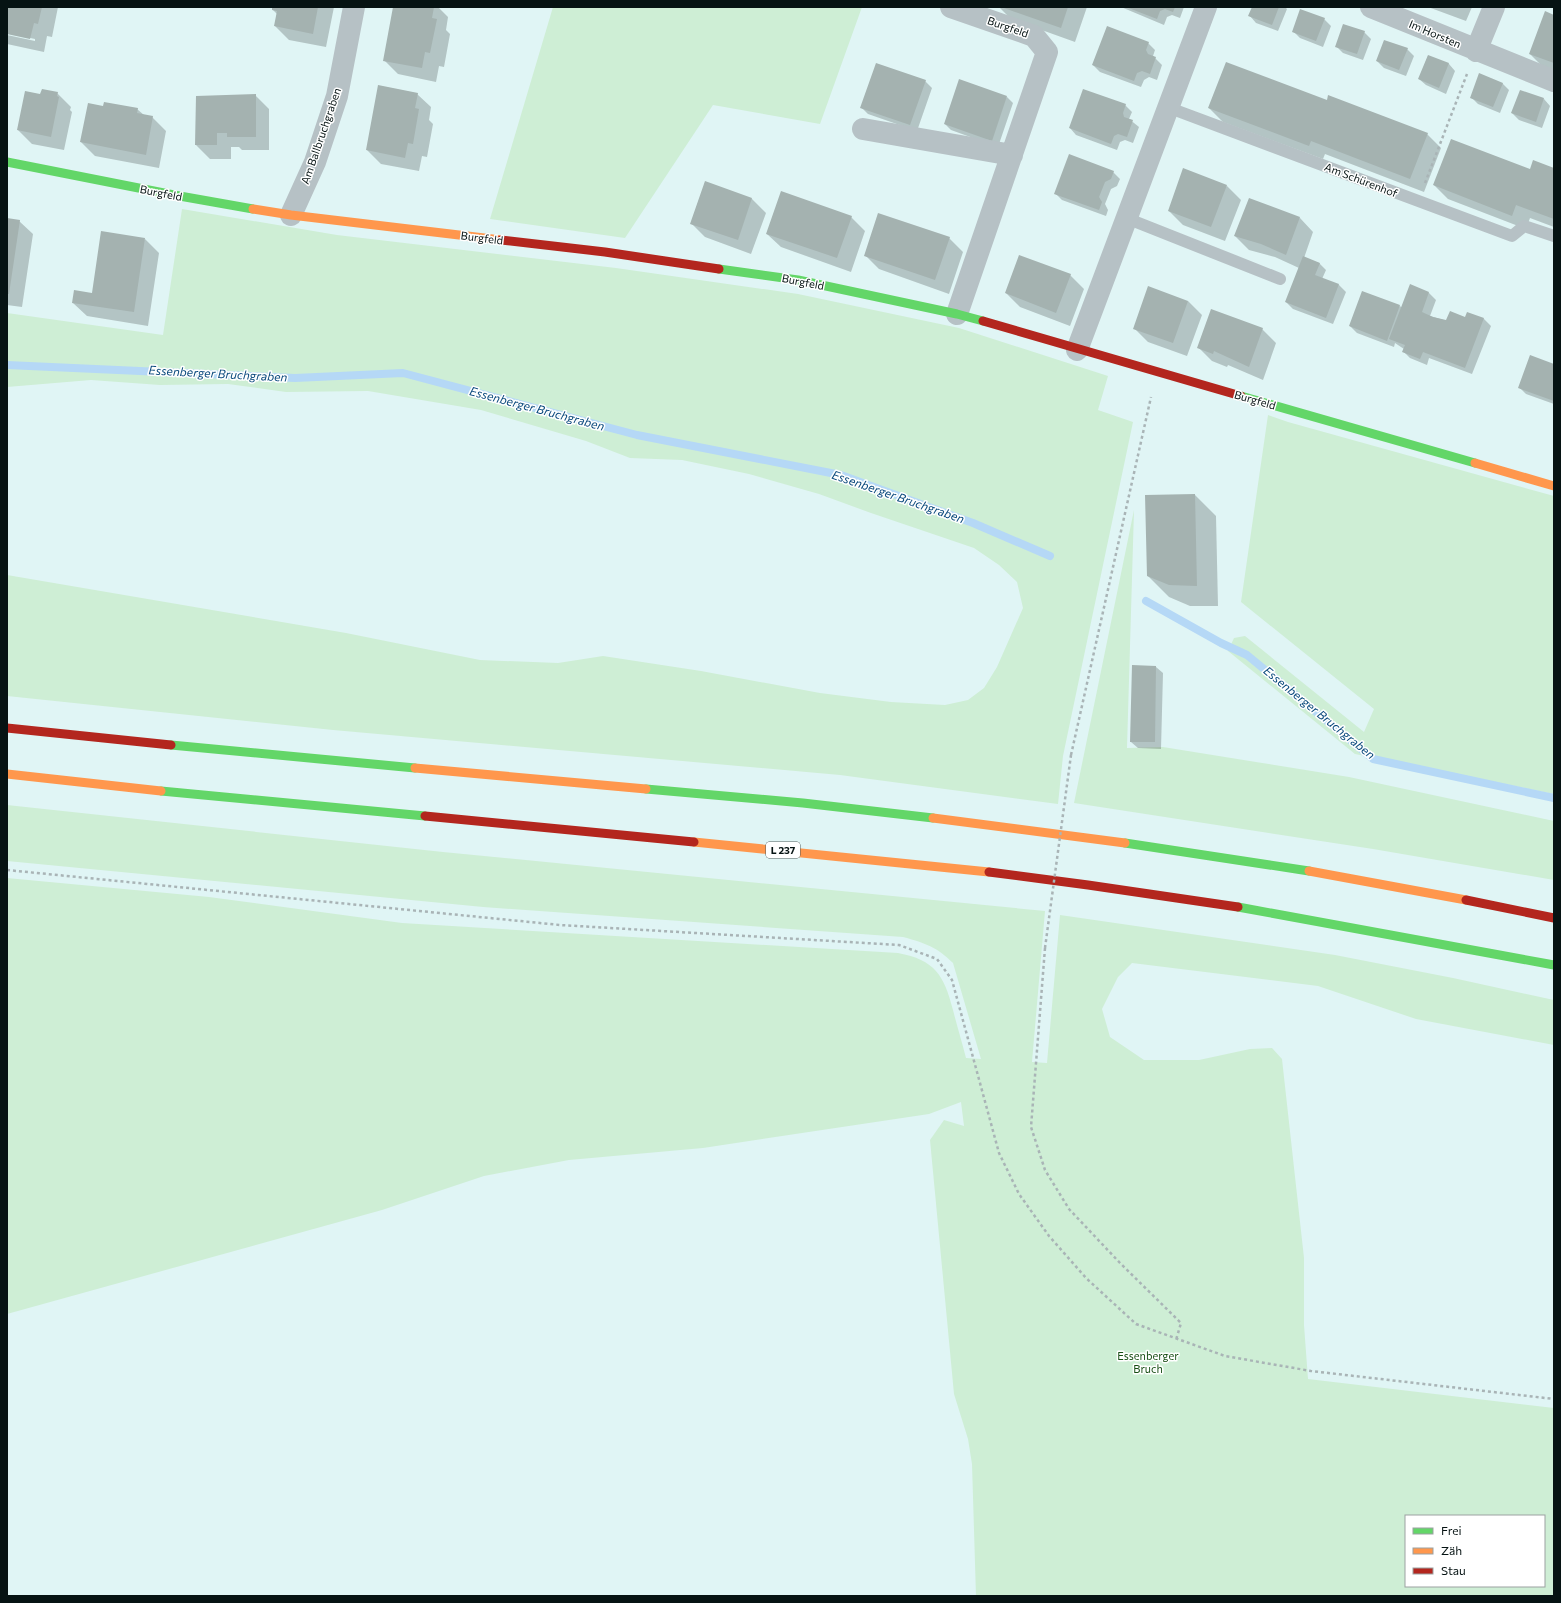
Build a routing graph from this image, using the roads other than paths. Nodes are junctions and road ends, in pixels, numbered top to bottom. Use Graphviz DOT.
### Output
graph roads {
  1 [pos="354,7"];
  2 [pos="951,7"];
  3 [pos="1206,7"];
  4 [pos="1371,7"];
  5 [pos="1494,7"];
  6 [pos="1476,51"];
  7 [pos="1554,82"];
  8 [pos="1167,107"];
  9 [pos="863,129"];
  10 [pos="1012,155"];
  11 [pos="7,162"];
  12 [pos="292,216"];
  13 [pos="1126,218"];
  14 [pos="1554,236"];
  15 [pos="1280,279"];
  16 [pos="957,314"];
  17 [pos="1077,350"];
  18 [pos="1554,486"];
  19 [pos="7,728"];
  20 [pos="7,774"];
  21 [pos="1554,918"];
  22 [pos="1554,965"];
  1 -- 12 [label="street, Am Ballbruchgraben"];
  2 -- 10 [label="street, Burgfeld"];
  3 -- 8 [label="street"];
  4 -- 6 [label="street, Im Horsten"];
  5 -- 6 [label="street"];
  6 -- 7 [label="street, Im Horsten"];
  8 -- 13 [label="street"];
  8 -- 14 [label="lane, Am Schürenhof"];
  9 -- 10 [label="street"];
  10 -- 16 [label="street, Burgfeld"];
  11 -- 12 [label="main road, Burgfeld"];
  12 -- 16 [label="main road, Burgfeld"];
  13 -- 15 [label="lane"];
  13 -- 17 [label="street"];
  16 -- 17 [label="main road, Burgfeld"];
  17 -- 18 [label="main road, Burgfeld"];
  19 -- 21 [label="main road"];
  20 -- 22 [label="main road, L 237"];
}
